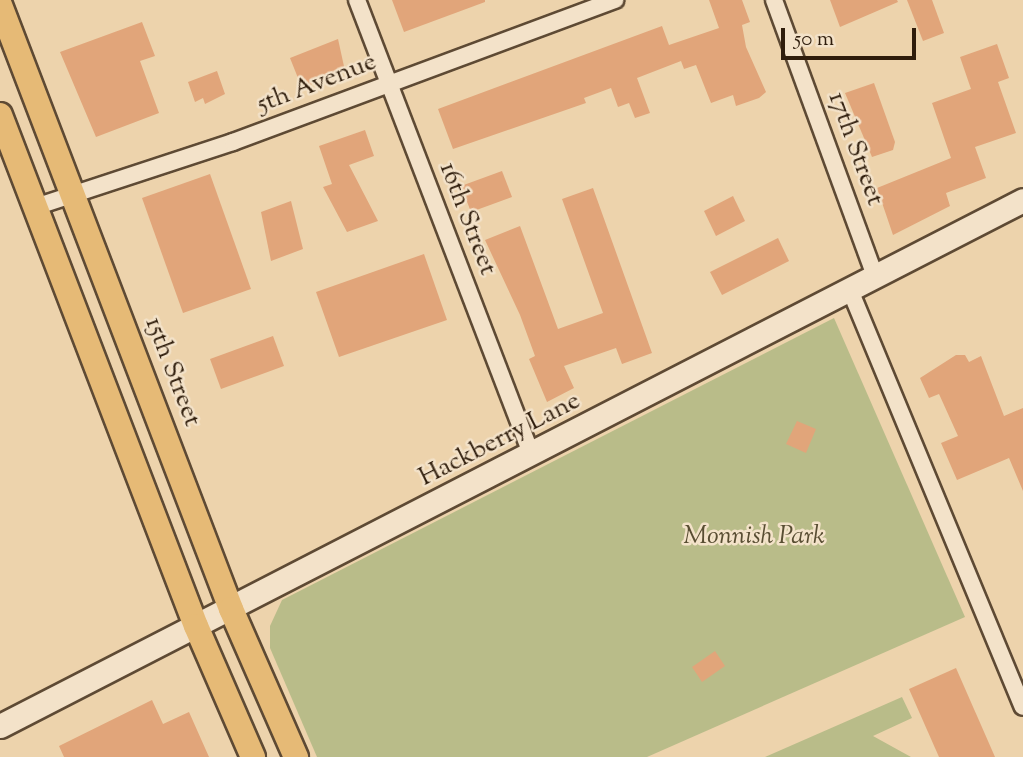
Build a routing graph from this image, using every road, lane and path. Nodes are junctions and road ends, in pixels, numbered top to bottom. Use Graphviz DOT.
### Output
graph roads {
  1 [pos="357,0"];
  2 [pos="615,0"];
  3 [pos="774,0"];
  4 [pos="0,5"];
  5 [pos="388,84"];
  6 [pos="0,116"];
  7 [pos="73,194"];
  8 [pos="1023,200"];
  9 [pos="35,207"];
  10 [pos="875,276"];
  11 [pos="850,290"];
  12 [pos="532,455"];
  13 [pos="231,609"];
  14 [pos="195,626"];
  15 [pos="1023,707"];
  16 [pos="0,726"];
  17 [pos="253,757"];
  18 [pos="296,757"];
  1 -- 5 [label="street, 16th Street"];
  2 -- 5 [label="street, 5th Avenue"];
  3 -- 10 [label="street, 17th Street"];
  4 -- 7 [label="main road, 15th Street"];
  5 -- 7 [label="street, 5th Avenue"];
  5 -- 12 [label="street, 16th Street"];
  6 -- 9 [label="main road"];
  7 -- 9 [label="street, 5th Avenue"];
  7 -- 13 [label="main road, 15th Street"];
  8 -- 10 [label="main road, Hackberry Lane"];
  9 -- 14 [label="main road"];
  10 -- 11 [label="main road, Hackberry Lane"];
  11 -- 12 [label="main road, Hackberry Lane"];
  11 -- 15 [label="street"];
  12 -- 13 [label="main road, Hackberry Lane"];
  13 -- 14 [label="main road, Hackberry Lane"];
  13 -- 18 [label="main road, 15th Street"];
  14 -- 16 [label="main road, Hackberry Lane"];
  14 -- 17 [label="main road"];
}
